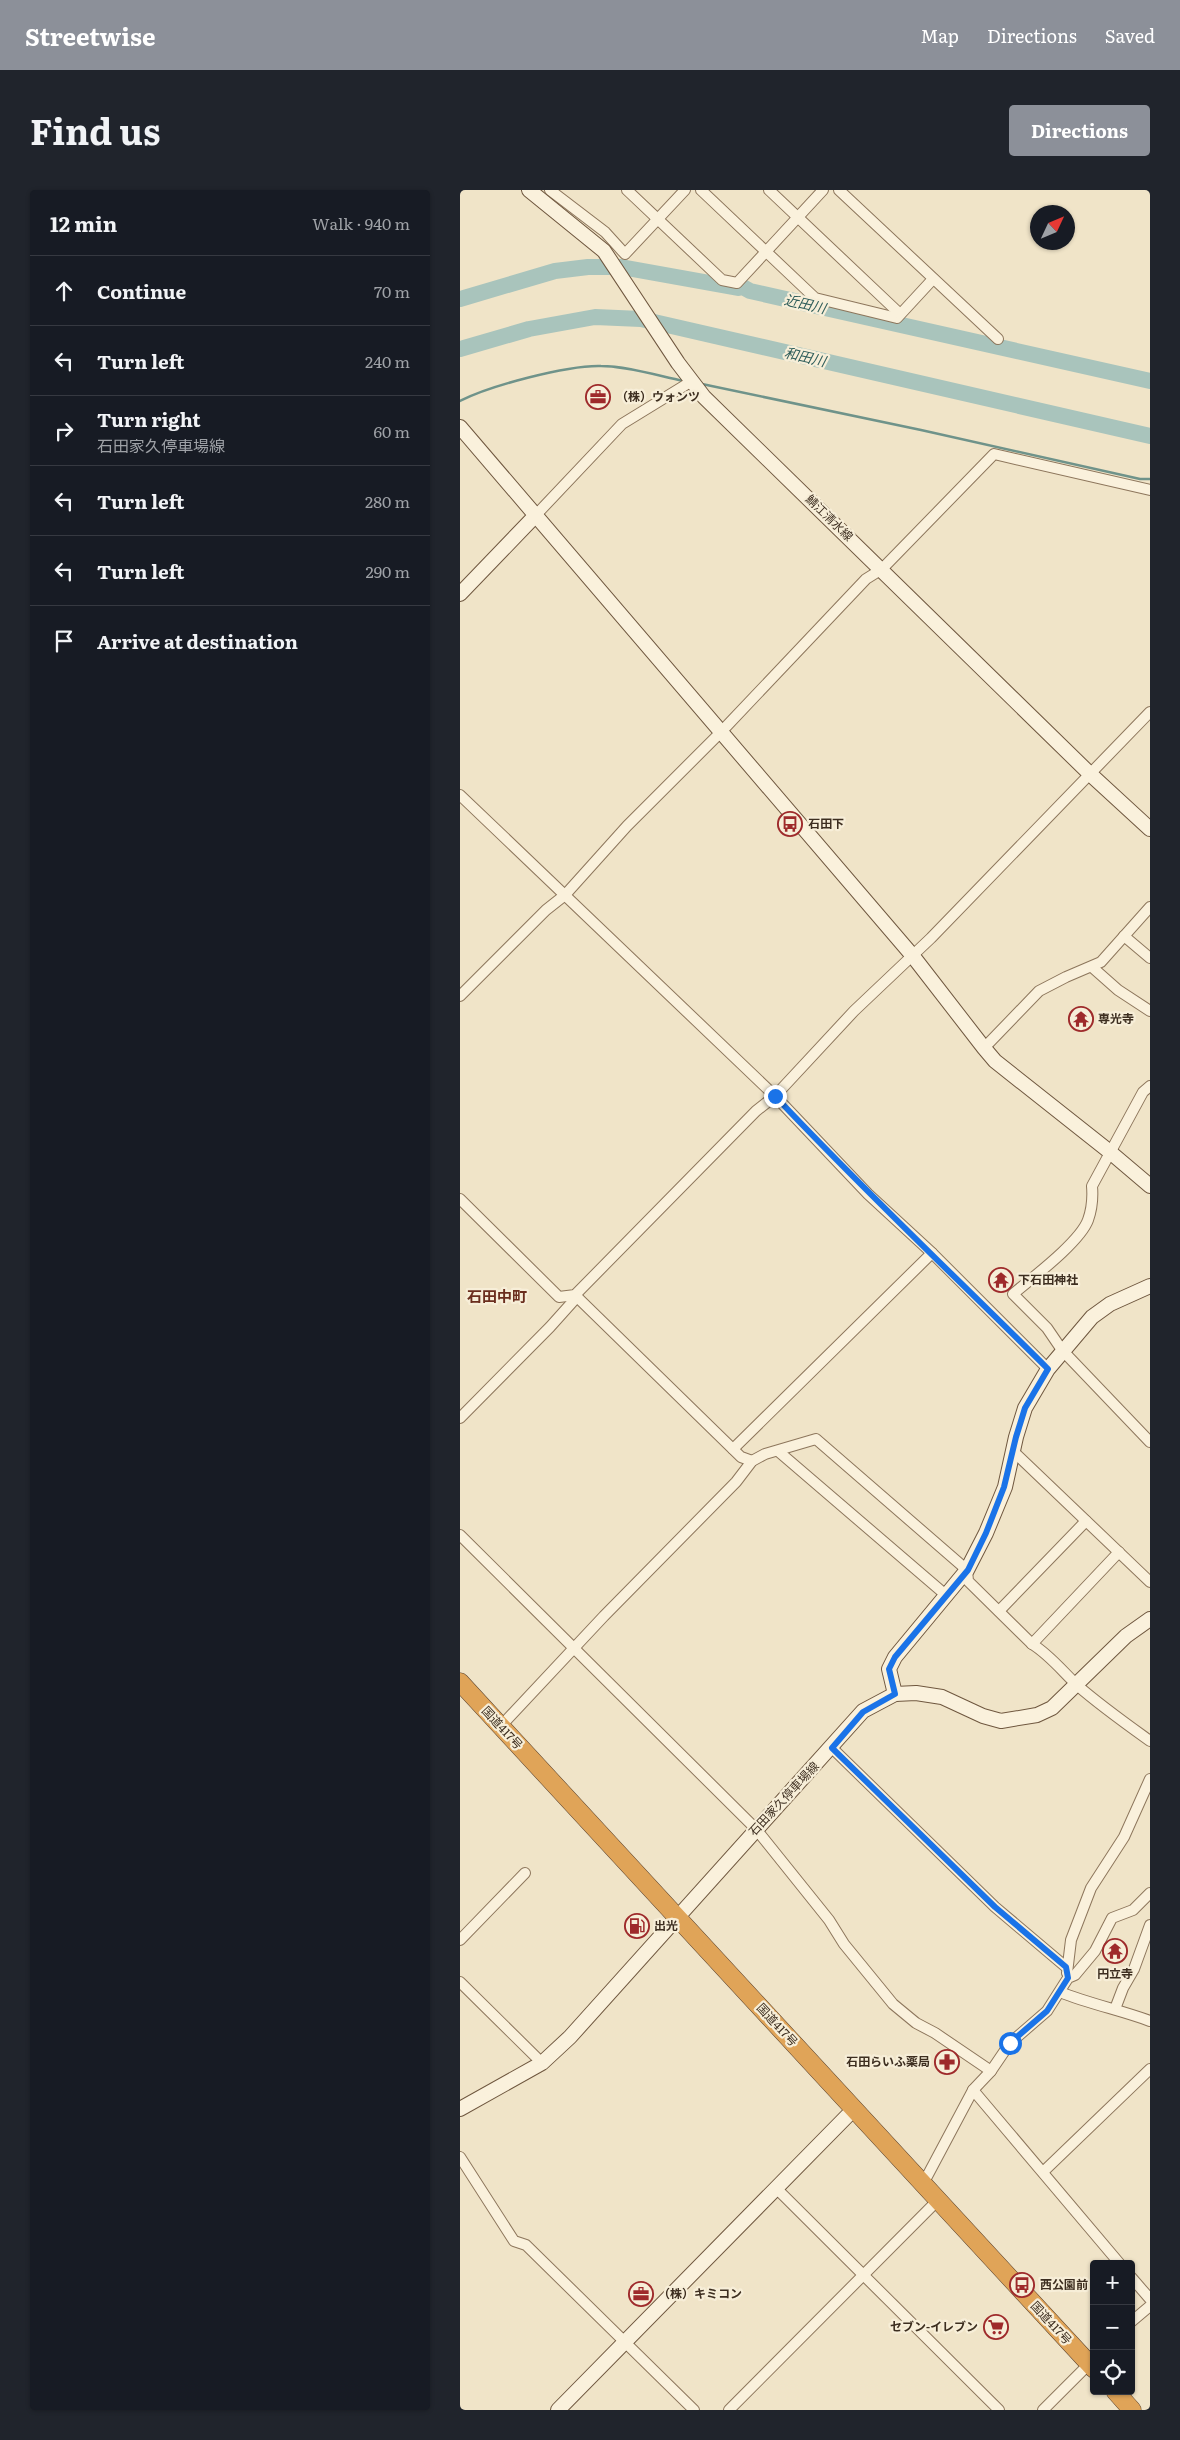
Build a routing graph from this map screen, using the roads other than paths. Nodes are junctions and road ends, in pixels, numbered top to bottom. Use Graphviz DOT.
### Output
graph roads {
  1 [pos="529,190"];
  2 [pos="550,190"];
  3 [pos="627,190"];
  4 [pos="685,190"];
  5 [pos="701,190"];
  6 [pos="769,190"];
  7 [pos="823,190"];
  8 [pos="839,190"];
  9 [pos="798,217"];
  10 [pos="658,219"];
  11 [pos="766,251"];
  12 [pos="933,278"];
  13 [pos="900,314"];
  14 [pos="998,339"];
  15 [pos="692,381"];
  16 [pos="460,427"];
  17 [pos="1150,490"];
  18 [pos="535,516"];
  19 [pos="882,569"];
  20 [pos="460,594"];
  21 [pos="1150,712"];
  22 [pos="721,732"];
  23 [pos="1089,773"];
  24 [pos="460,795"];
  25 [pos="1150,829"];
  26 [pos="565,895"];
  27 [pos="1150,907"];
  28 [pos="1124,936"];
  29 [pos="912,955"];
  30 [pos="1150,958"];
  31 [pos="1092,967"];
  32 [pos="460,996"];
  33 [pos="1150,1012"];
  34 [pos="984,1048"];
  35 [pos="1150,1086"];
  36 [pos="775,1096"];
  37 [pos="1110,1152"];
  38 [pos="1150,1186"];
  39 [pos="460,1199"];
  40 [pos="932,1253"];
  41 [pos="1150,1286"];
  42 [pos="575,1297"];
  43 [pos="1062,1350"];
  44 [pos="1048,1369"];
  45 [pos="460,1418"];
  46 [pos="1150,1442"];
  47 [pos="733,1449"];
  48 [pos="778,1451"];
  49 [pos="1014,1451"];
  50 [pos="752,1461"];
  51 [pos="1086,1521"];
  52 [pos="460,1535"];
  53 [pos="1120,1552"];
  54 [pos="968,1570"];
  55 [pos="1150,1582"];
  56 [pos="947,1596"];
  57 [pos="999,1611"];
  58 [pos="1150,1618"];
  59 [pos="1032,1644"];
  60 [pos="573,1649"];
  61 [pos="460,1682"];
  62 [pos="1077,1685"];
  63 [pos="895,1694"];
  64 [pos="501,1726"];
  65 [pos="1150,1741"];
  66 [pos="832,1748"];
  67 [pos="1150,1779"];
  68 [pos="756,1829"];
  69 [pos="525,1873"];
  70 [pos="1150,1893"];
  71 [pos="677,1916"];
  72 [pos="1150,1925"];
  73 [pos="460,1940"];
  74 [pos="1066,1967"];
  75 [pos="1068,1978"];
  76 [pos="460,1982"];
  77 [pos="1060,1992"];
  78 [pos="1115,2009"];
  79 [pos="1150,2020"];
  80 [pos="542,2063"];
  81 [pos="1150,2070"];
  82 [pos="991,2071"];
  83 [pos="973,2090"];
  84 [pos="460,2109"];
  85 [pos="854,2109"];
  86 [pos="460,2157"];
  87 [pos="1042,2172"];
  88 [pos="923,2184"];
  89 [pos="776,2188"];
  90 [pos="938,2200"];
  91 [pos="1117,2260"];
  92 [pos="863,2273"];
  93 [pos="1135,2282"];
  94 [pos="1150,2299"];
  95 [pos="1150,2306"];
  96 [pos="1135,2319"];
  97 [pos="625,2342"];
  98 [pos="1090,2362"];
  99 [pos="1090,2366"];
  100 [pos="1119,2395"];
  101 [pos="558,2410"];
  102 [pos="694,2410"];
  103 [pos="729,2410"];
  104 [pos="999,2410"];
  105 [pos="1043,2410"];
  106 [pos="1132,2410"];
  1 -- 15 [label="street, 鯖江清水線"];
  2 -- 10 [label="street"];
  3 -- 10 [label="street"];
  4 -- 10 [label="street"];
  5 -- 11 [label="street"];
  6 -- 9 [label="street"];
  7 -- 9 [label="street"];
  8 -- 12 [label="street"];
  9 -- 11 [label="street"];
  9 -- 13 [label="street"];
  10 -- 11 [label="street"];
  11 -- 13 [label="street"];
  12 -- 13 [label="street"];
  12 -- 14 [label="street"];
  15 -- 18 [label="street"];
  15 -- 19 [label="street, 鯖江清水線"];
  16 -- 18 [label="street"];
  17 -- 19 [label="street"];
  18 -- 20 [label="street"];
  18 -- 22 [label="street"];
  19 -- 22 [label="street"];
  19 -- 23 [label="street, 鯖江清水線"];
  21 -- 23 [label="street"];
  22 -- 26 [label="street"];
  22 -- 29 [label="street"];
  23 -- 25 [label="street, 鯖江清水線"];
  23 -- 29 [label="street"];
  24 -- 26 [label="street"];
  26 -- 32 [label="street"];
  26 -- 36 [label="street"];
  27 -- 28 [label="street"];
  28 -- 30 [label="street"];
  28 -- 31 [label="street"];
  29 -- 34 [label="street"];
  29 -- 36 [label="street"];
  31 -- 33 [label="street"];
  31 -- 34 [label="street"];
  34 -- 37 [label="street"];
  35 -- 37 [label="street"];
  36 -- 40 [label="street"];
  36 -- 42 [label="street"];
  37 -- 38 [label="street"];
  37 -- 43 [label="street"];
  39 -- 42 [label="street"];
  40 -- 44 [label="street"];
  40 -- 47 [label="street"];
  41 -- 43 [label="street"];
  42 -- 45 [label="street"];
  42 -- 47 [label="street"];
  43 -- 44 [label="street"];
  43 -- 46 [label="street"];
  44 -- 49 [label="street"];
  47 -- 50 [label="street"];
  48 -- 50 [label="street"];
  48 -- 54 [label="street"];
  48 -- 56 [label="street"];
  49 -- 51 [label="street"];
  49 -- 54 [label="street"];
  50 -- 60 [label="street"];
  51 -- 53 [label="street"];
  51 -- 57 [label="street"];
  52 -- 60 [label="street"];
  53 -- 55 [label="street"];
  53 -- 59 [label="street"];
  54 -- 56 [label="street"];
  54 -- 57 [label="street"];
  56 -- 63 [label="street"];
  57 -- 59 [label="street"];
  58 -- 62 [label="street, 石田家久停車場線"];
  59 -- 62 [label="street"];
  60 -- 64 [label="street"];
  60 -- 68 [label="street"];
  61 -- 64 [label="highway, 国道417号"];
  62 -- 63 [label="street, 石田家久停車場線"];
  62 -- 65 [label="street"];
  63 -- 66 [label="street, 石田家久停車場線"];
  64 -- 71 [label="highway, 国道417号"];
  66 -- 68 [label="street, 石田家久停車場線"];
  66 -- 74 [label="street"];
  67 -- 74 [label="street"];
  68 -- 71 [label="street, 石田家久停車場線"];
  68 -- 82 [label="street"];
  69 -- 73 [label="street"];
  70 -- 75 [label="street"];
  71 -- 80 [label="street, 石田家久停車場線"];
  71 -- 85 [label="highway, 国道417号"];
  72 -- 78 [label="street"];
  74 -- 75 [label="street"];
  75 -- 77 [label="street"];
  76 -- 80 [label="street"];
  77 -- 78 [label="street"];
  77 -- 82 [label="street"];
  78 -- 79 [label="street"];
  80 -- 84 [label="street, 石田家久停車場線"];
  81 -- 87 [label="street"];
  82 -- 83 [label="street"];
  83 -- 87 [label="street"];
  83 -- 88 [label="street"];
  85 -- 88 [label="highway, 国道417号"];
  85 -- 89 [label="street"];
  86 -- 97 [label="street"];
  87 -- 91 [label="street"];
  88 -- 90 [label="highway, 国道417号"];
  89 -- 92 [label="street"];
  89 -- 97 [label="street"];
  90 -- 92 [label="street"];
  90 -- 98 [label="highway, 国道417号"];
  92 -- 103 [label="street"];
  92 -- 104 [label="street"];
  93 -- 94 [label="street"];
  95 -- 96 [label="street"];
  97 -- 101 [label="street"];
  97 -- 102 [label="street"];
  99 -- 105 [label="street"];
  100 -- 106 [label="highway"];
}
